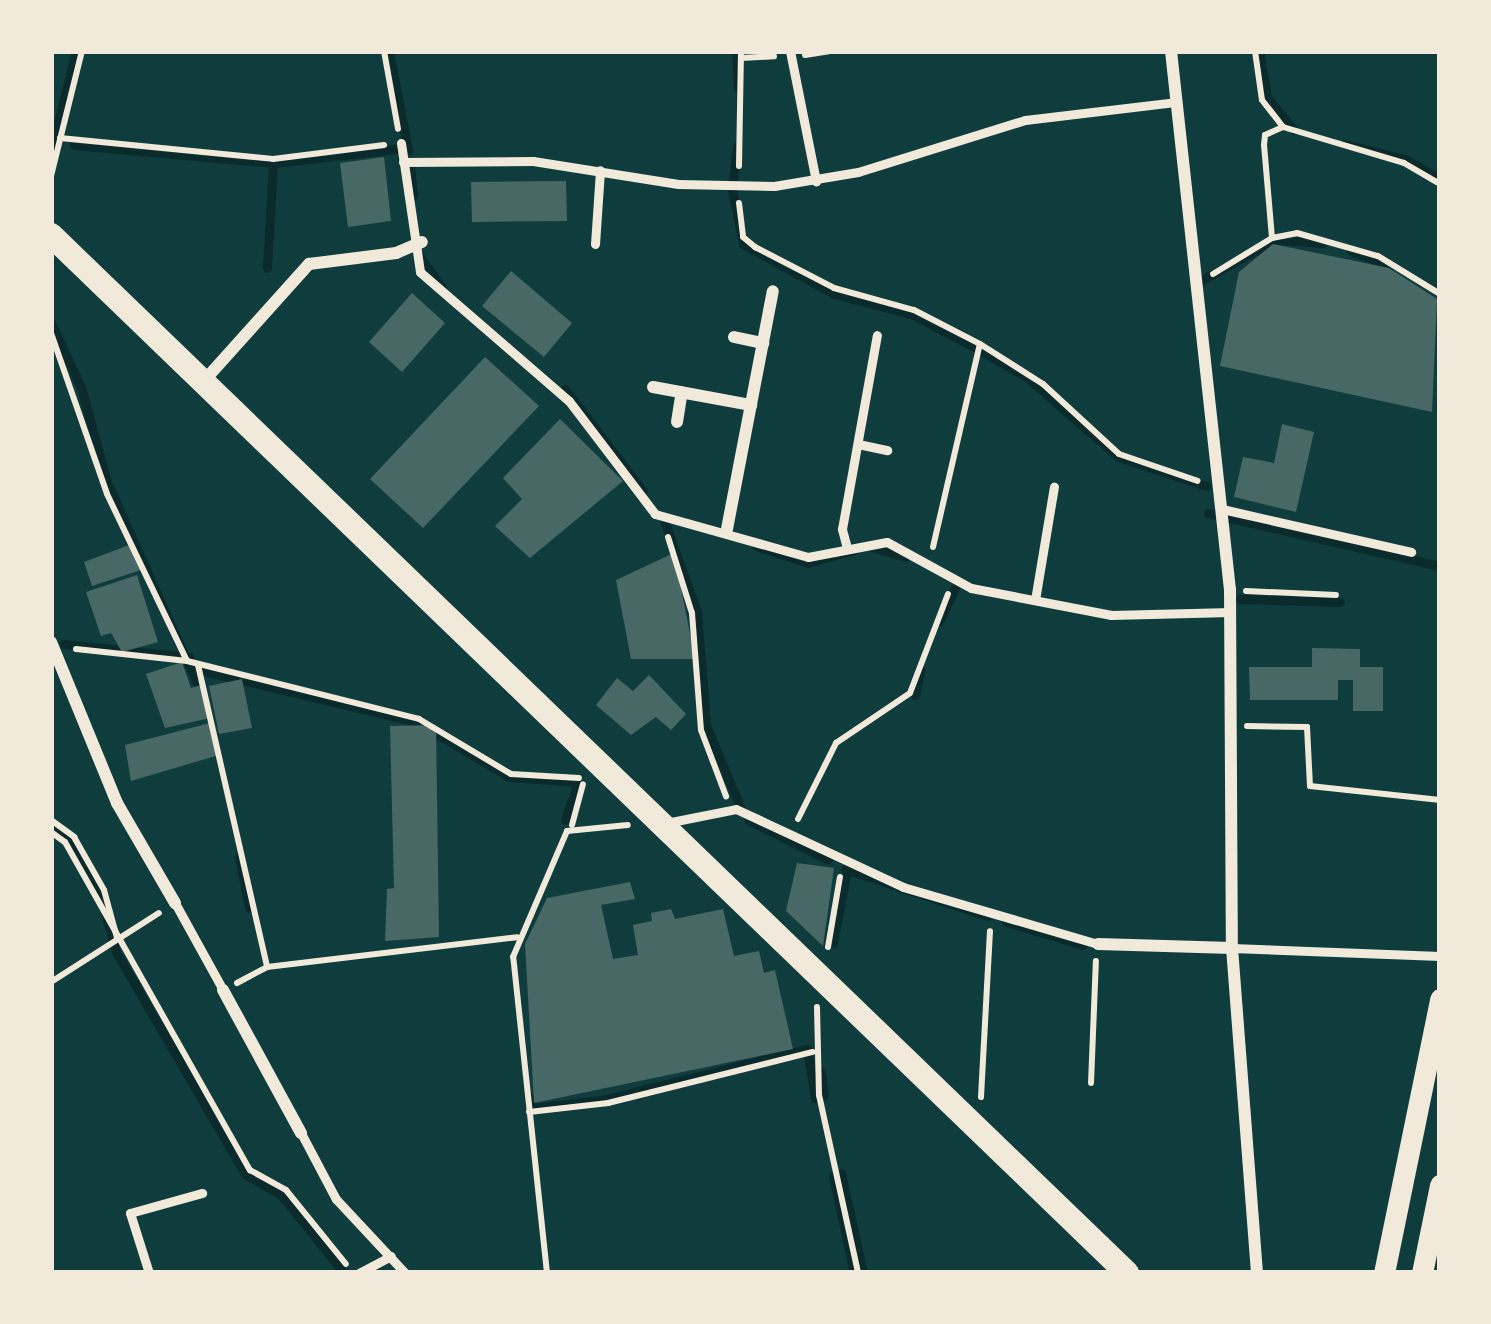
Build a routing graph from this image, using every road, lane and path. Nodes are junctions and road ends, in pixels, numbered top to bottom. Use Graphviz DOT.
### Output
graph roads {
  1 [pos="82,51"];
  2 [pos="384,51"];
  3 [pos="741,51"];
  4 [pos="790,51"];
  5 [pos="1171,51"];
  6 [pos="1255,51"];
  7 [pos="1175,103"];
  8 [pos="1283,127"];
  9 [pos="60,138"];
  10 [pos="401,143"];
  11 [pos="403,162"];
  12 [pos="600,170"];
  13 [pos="51,176"];
  14 [pos="816,181"];
  15 [pos="1440,184"];
  16 [pos="737,185"];
  17 [pos="51,235"];
  18 [pos="1272,238"];
  19 [pos="417,244"];
  20 [pos="595,244"];
  21 [pos="1192,277"];
  22 [pos="773,291"];
  23 [pos="1440,294"];
  24 [pos="51,333"];
  25 [pos="877,335"];
  26 [pos="734,337"];
  27 [pos="763,343"];
  28 [pos="980,344"];
  29 [pos="202,384"];
  30 [pos="653,387"];
  31 [pos="682,392"];
  32 [pos="751,405"];
  33 [pos="677,422"];
  34 [pos="858,444"];
  35 [pos="887,449"];
  36 [pos="1219,481"];
  37 [pos="1054,488"];
  38 [pos="1222,509"];
  39 [pos="655,514"];
  40 [pos="727,530"];
  41 [pos="848,548"];
  42 [pos="1411,552"];
  43 [pos="930,562"];
  44 [pos="958,582"];
  45 [pos="1230,590"];
  46 [pos="1336,595"];
  47 [pos="1035,600"];
  48 [pos="1231,612"];
  49 [pos="52,650"];
  50 [pos="187,661"];
  51 [pos="199,665"];
  52 [pos="1232,726"];
  53 [pos="1440,800"];
  54 [pos="736,809"];
  55 [pos="51,820"];
  56 [pos="572,825"];
  57 [pos="661,826"];
  58 [pos="51,832"];
  59 [pos="791,835"];
  60 [pos="843,862"];
  61 [pos="175,903"];
  62 [pos="992,911"];
  63 [pos="517,937"];
  64 [pos="117,940"];
  65 [pos="1098,944"];
  66 [pos="1232,948"];
  67 [pos="1440,956"];
  68 [pos="267,968"];
  69 [pos="51,982"];
  70 [pos="827,986"];
  71 [pos="223,990"];
  72 [pos="1440,999"];
  73 [pos="813,1052"];
  74 [pos="982,1067"];
  75 [pos="1091,1083"];
  76 [pos="530,1112"];
  77 [pos="301,1133"];
  78 [pos="1440,1185"];
  79 [pos="202,1193"];
  80 [pos="391,1256"];
  81 [pos="149,1273"];
  82 [pos="356,1273"];
  83 [pos="406,1273"];
  84 [pos="547,1273"];
  85 [pos="858,1273"];
  86 [pos="1127,1273"];
  87 [pos="1257,1273"];
  88 [pos="1384,1273"];
  89 [pos="1422,1273"];
  1 -- 9 [label="path"];
  2 -- 10 [label="path"];
  3 -- 16 [label="path"];
  4 -- 14 [label="lane"];
  5 -- 7 [label="street"];
  6 -- 8 [label="path"];
  7 -- 14 [label="lane"];
  7 -- 21 [label="street"];
  8 -- 15 [label="path"];
  8 -- 18 [label="path"];
  9 -- 10 [label="path"];
  9 -- 13 [label="path"];
  10 -- 11 [label="lane"];
  11 -- 12 [label="lane"];
  11 -- 19 [label="lane"];
  12 -- 16 [label="lane"];
  12 -- 20 [label="lane"];
  14 -- 16 [label="lane"];
  16 -- 28 [label="path"];
  17 -- 29 [label="main road"];
  18 -- 21 [label="path"];
  18 -- 23 [label="path"];
  19 -- 29 [label="street"];
  19 -- 39 [label="lane"];
  21 -- 36 [label="street"];
  22 -- 27 [label="street"];
  24 -- 50 [label="path"];
  25 -- 34 [label="lane"];
  26 -- 27 [label="street"];
  27 -- 32 [label="street"];
  28 -- 36 [label="path"];
  28 -- 43 [label="path"];
  29 -- 57 [label="main road"];
  30 -- 31 [label="street"];
  31 -- 32 [label="street"];
  31 -- 33 [label="street"];
  32 -- 40 [label="street"];
  34 -- 35 [label="lane"];
  34 -- 41 [label="lane"];
  36 -- 38 [label="street"];
  37 -- 47 [label="lane"];
  38 -- 42 [label="lane"];
  38 -- 45 [label="street"];
  39 -- 40 [label="lane"];
  39 -- 54 [label="path"];
  40 -- 41 [label="lane"];
  41 -- 43 [label="lane"];
  43 -- 44 [label="lane"];
  44 -- 47 [label="lane"];
  44 -- 59 [label="path"];
  45 -- 46 [label="path"];
  45 -- 48 [label="street"];
  47 -- 48 [label="lane"];
  48 -- 52 [label="street"];
  49 -- 50 [label="path"];
  49 -- 61 [label="street"];
  50 -- 51 [label="path"];
  51 -- 56 [label="path"];
  51 -- 68 [label="path"];
  52 -- 53 [label="path"];
  52 -- 66 [label="street"];
  54 -- 57 [label="lane"];
  54 -- 59 [label="lane"];
  55 -- 64 [label="path"];
  56 -- 57 [label="path"];
  56 -- 63 [label="path"];
  57 -- 70 [label="main road"];
  58 -- 64 [label="path"];
  59 -- 60 [label="lane"];
  60 -- 62 [label="lane"];
  60 -- 70 [label="path"];
  61 -- 64 [label="path"];
  61 -- 71 [label="lane"];
  62 -- 65 [label="lane"];
  62 -- 74 [label="path"];
  63 -- 68 [label="path"];
  63 -- 76 [label="path"];
  64 -- 69 [label="path"];
  64 -- 82 [label="path"];
  65 -- 66 [label="street"];
  65 -- 75 [label="path"];
  66 -- 67 [label="lane"];
  66 -- 87 [label="street"];
  68 -- 71 [label="path"];
  70 -- 73 [label="path"];
  70 -- 86 [label="main road"];
  71 -- 77 [label="street"];
  72 -- 88 [label="street"];
  73 -- 76 [label="path"];
  73 -- 85 [label="path"];
  76 -- 84 [label="path"];
  77 -- 80 [label="lane"];
  78 -- 89 [label="street"];
  79 -- 81 [label="lane"];
  80 -- 82 [label="lane"];
  80 -- 83 [label="lane"];
}
